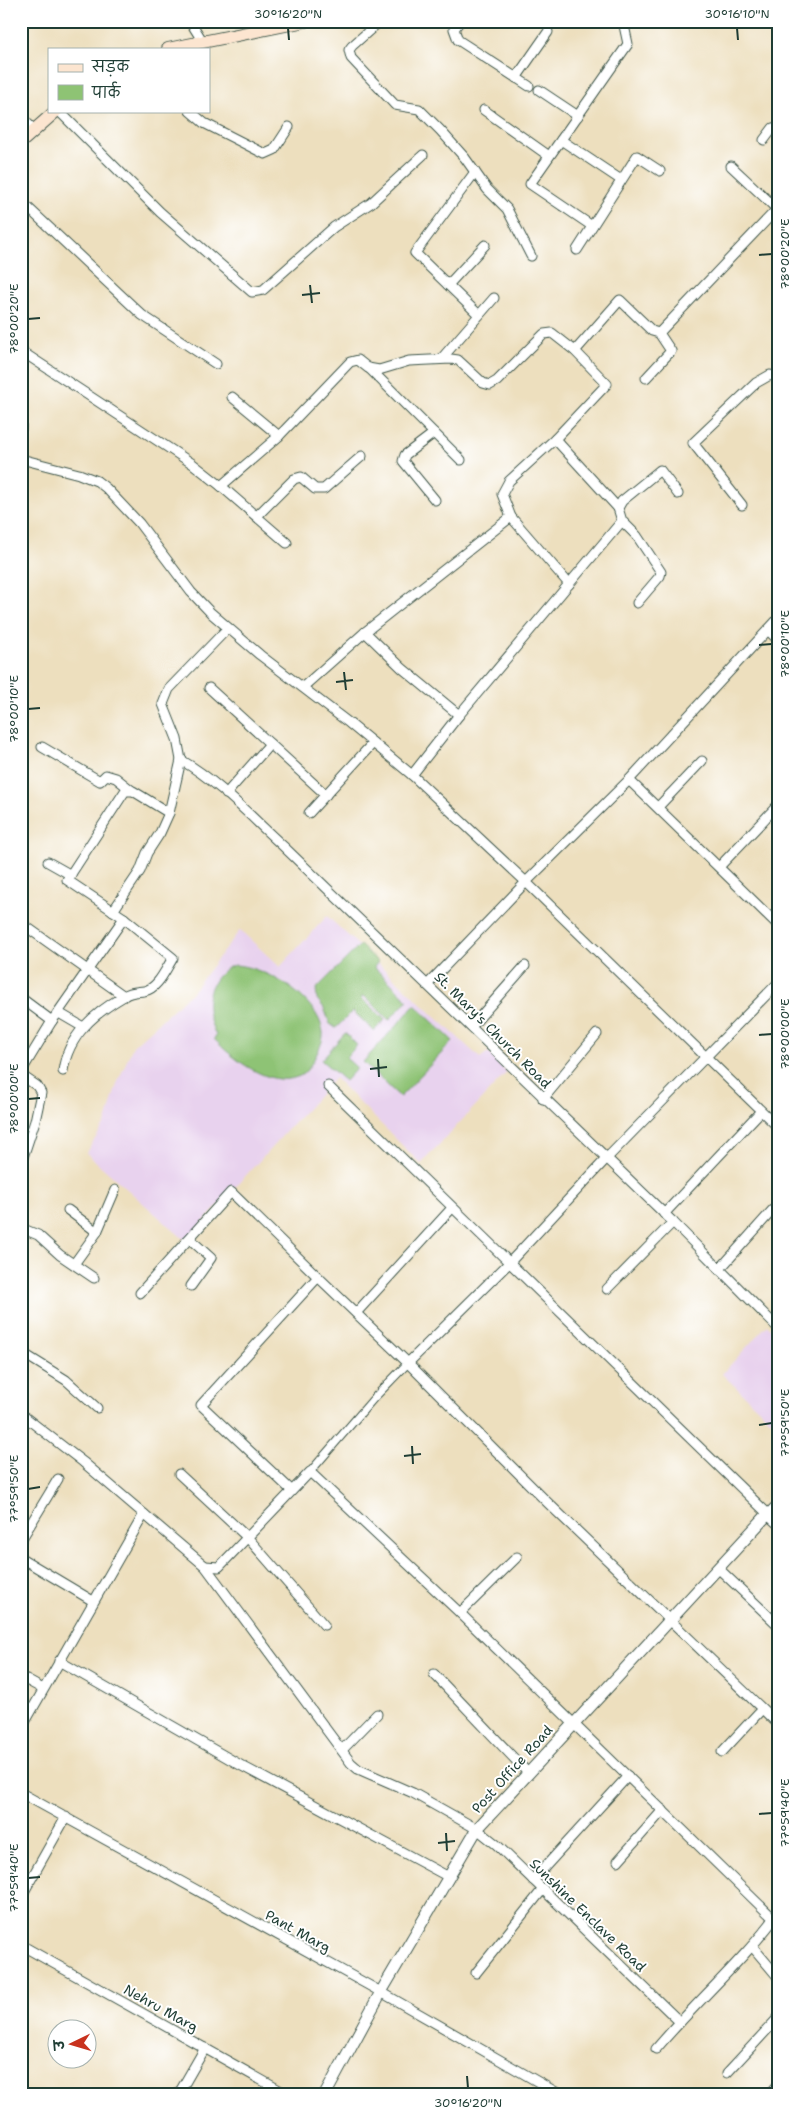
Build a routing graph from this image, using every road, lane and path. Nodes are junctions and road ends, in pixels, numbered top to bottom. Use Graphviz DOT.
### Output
graph roads {
  1 [pos="190,21"];
  2 [pos="305,21"];
  3 [pos="380,21"];
  4 [pos="460,21"];
  5 [pos="623,21"];
  6 [pos="548,32"];
  7 [pos="203,42"];
  8 [pos="173,48"];
  9 [pos="516,78"];
  10 [pos="528,86"];
  11 [pos="539,90"];
  12 [pos="484,110"];
  13 [pos="57,112"];
  14 [pos="59,112"];
  15 [pos="191,112"];
  16 [pos="578,116"];
  17 [pos="21,117"];
  18 [pos="288,127"];
  19 [pos="778,127"];
  20 [pos="36,131"];
  21 [pos="561,140"];
  22 [pos="764,140"];
  23 [pos="21,142"];
  24 [pos="423,155"];
  25 [pos="549,156"];
  26 [pos="731,166"];
  27 [pos="660,170"];
  28 [pos="475,172"];
  29 [pos="622,180"];
  30 [pos="21,201"];
  31 [pos="777,209"];
  32 [pos="592,226"];
  33 [pos="485,245"];
  34 [pos="577,250"];
  35 [pos="531,256"];
  36 [pos="448,285"];
  37 [pos="494,298"];
  38 [pos="479,315"];
  39 [pos="659,333"];
  40 [pos="21,351"];
  41 [pos="575,351"];
  42 [pos="442,358"];
  43 [pos="216,364"];
  44 [pos="368,368"];
  45 [pos="646,378"];
  46 [pos="778,378"];
  47 [pos="232,397"];
  48 [pos="21,420"];
  49 [pos="21,429"];
  50 [pos="434,433"];
  51 [pos="279,436"];
  52 [pos="555,439"];
  53 [pos="362,456"];
  54 [pos="21,459"];
  55 [pos="461,460"];
  56 [pos="221,486"];
  57 [pos="678,494"];
  58 [pos="435,500"];
  59 [pos="742,505"];
  60 [pos="618,508"];
  61 [pos="257,516"];
  62 [pos="511,517"];
  63 [pos="622,521"];
  64 [pos="287,543"];
  65 [pos="569,584"];
  66 [pos="637,603"];
  67 [pos="778,619"];
  68 [pos="228,628"];
  69 [pos="768,630"];
  70 [pos="365,632"];
  71 [pos="778,640"];
  72 [pos="303,687"];
  73 [pos="209,688"];
  74 [pos="459,715"];
  75 [pos="373,743"];
  76 [pos="270,744"];
  77 [pos="42,747"];
  78 [pos="181,760"];
  79 [pos="702,761"];
  80 [pos="412,775"];
  81 [pos="629,780"];
  82 [pos="131,790"];
  83 [pos="226,794"];
  84 [pos="326,795"];
  85 [pos="778,805"];
  86 [pos="658,807"];
  87 [pos="169,813"];
  88 [pos="309,813"];
  89 [pos="48,862"];
  90 [pos="719,867"];
  91 [pos="71,875"];
  92 [pos="526,882"];
  93 [pos="114,912"];
  94 [pos="124,918"];
  95 [pos="21,923"];
  96 [pos="778,925"];
  97 [pos="525,966"];
  98 [pos="88,969"];
  99 [pos="778,983"];
  100 [pos="428,984"];
  101 [pos="124,996"];
  102 [pos="21,998"];
  103 [pos="59,1013"];
  104 [pos="52,1021"];
  105 [pos="83,1027"];
  106 [pos="471,1027"];
  107 [pos="597,1034"];
  108 [pos="706,1057"];
  109 [pos="63,1071"];
  110 [pos="21,1074"];
  111 [pos="328,1086"];
  112 [pos="543,1099"];
  113 [pos="761,1111"];
  114 [pos="778,1127"];
  115 [pos="23,1150"];
  116 [pos="606,1159"];
  117 [pos="21,1163"];
  118 [pos="115,1190"];
  119 [pos="778,1204"];
  120 [pos="452,1208"];
  121 [pos="68,1210"];
  122 [pos="664,1214"];
  123 [pos="673,1222"];
  124 [pos="21,1228"];
  125 [pos="97,1232"];
  126 [pos="190,1239"];
  127 [pos="510,1262"];
  128 [pos="74,1264"];
  129 [pos="719,1270"];
  130 [pos="318,1277"];
  131 [pos="94,1278"];
  132 [pos="190,1286"];
  133 [pos="607,1289"];
  134 [pos="140,1294"];
  135 [pos="356,1313"];
  136 [pos="778,1328"];
  137 [pos="21,1352"];
  138 [pos="408,1363"];
  139 [pos="97,1408"];
  140 [pos="21,1414"];
  141 [pos="310,1472"];
  142 [pos="178,1474"];
  143 [pos="58,1479"];
  144 [pos="291,1490"];
  145 [pos="778,1504"];
  146 [pos="144,1514"];
  147 [pos="768,1514"];
  148 [pos="778,1523"];
  149 [pos="248,1538"];
  150 [pos="21,1540"];
  151 [pos="517,1557"];
  152 [pos="21,1558"];
  153 [pos="205,1566"];
  154 [pos="718,1568"];
  155 [pos="93,1601"];
  156 [pos="460,1613"];
  157 [pos="669,1619"];
  158 [pos="778,1625"];
  159 [pos="324,1626"];
  160 [pos="59,1661"];
  161 [pos="434,1674"];
  162 [pos="21,1677"];
  163 [pos="43,1689"];
  164 [pos="762,1709"];
  165 [pos="377,1714"];
  166 [pos="574,1724"];
  167 [pos="778,1724"];
  168 [pos="21,1729"];
  169 [pos="342,1750"];
  170 [pos="722,1752"];
  171 [pos="528,1773"];
  172 [pos="628,1776"];
  173 [pos="21,1793"];
  174 [pos="664,1810"];
  175 [pos="66,1817"];
  176 [pos="477,1829"];
  177 [pos="618,1861"];
  178 [pos="447,1876"];
  179 [pos="533,1880"];
  180 [pos="542,1889"];
  181 [pos="21,1897"];
  182 [pos="776,1916"];
  183 [pos="21,1945"];
  184 [pos="752,1946"];
  185 [pos="476,1973"];
  186 [pos="778,1977"];
  187 [pos="381,1992"];
  188 [pos="778,2018"];
  189 [pos="680,2022"];
  190 [pos="205,2048"];
  191 [pos="656,2049"];
  192 [pos="727,2073"];
  193 [pos="778,2085"];
  194 [pos="178,2095"];
  195 [pos="288,2095"];
  196 [pos="325,2095"];
  197 [pos="560,2095"];
  198 [pos="769,2095"];
  1 -- 7 [label="street"];
  2 -- 7 [label="main road"];
  3 -- 28 [label="street"];
  4 -- 9 [label="street"];
  5 -- 16 [label="street"];
  6 -- 9 [label="street"];
  7 -- 8 [label="main road"];
  9 -- 10 [label="street"];
  11 -- 16 [label="street"];
  12 -- 25 [label="street"];
  13 -- 20 [label="main road"];
  14 -- 24 [label="street"];
  15 -- 18 [label="street"];
  16 -- 21 [label="street"];
  17 -- 20 [label="street"];
  19 -- 22 [label="street"];
  20 -- 23 [label="main road"];
  21 -- 25 [label="street"];
  21 -- 29 [label="street"];
  25 -- 32 [label="street"];
  26 -- 31 [label="street"];
  27 -- 29 [label="street"];
  28 -- 35 [label="street"];
  28 -- 36 [label="street"];
  29 -- 32 [label="street"];
  30 -- 43 [label="street"];
  31 -- 39 [label="street"];
  32 -- 34 [label="street"];
  33 -- 36 [label="street"];
  36 -- 38 [label="street"];
  37 -- 38 [label="street"];
  38 -- 42 [label="street"];
  39 -- 41 [label="street"];
  39 -- 45 [label="street"];
  40 -- 56 [label="street"];
  41 -- 42 [label="street"];
  41 -- 52 [label="street"];
  42 -- 44 [label="street"];
  44 -- 50 [label="street"];
  44 -- 51 [label="street"];
  46 -- 59 [label="street"];
  47 -- 51 [label="street"];
  48 -- 49 [label="street"];
  50 -- 55 [label="street"];
  50 -- 58 [label="street"];
  51 -- 56 [label="street"];
  52 -- 60 [label="street"];
  52 -- 62 [label="street"];
  53 -- 61 [label="street"];
  54 -- 68 [label="street"];
  56 -- 61 [label="street"];
  57 -- 60 [label="street"];
  60 -- 63 [label="street"];
  61 -- 64 [label="street"];
  62 -- 65 [label="street"];
  62 -- 70 [label="street"];
  63 -- 65 [label="street"];
  63 -- 66 [label="street"];
  65 -- 74 [label="street"];
  67 -- 69 [label="street"];
  68 -- 72 [label="street"];
  68 -- 78 [label="street"];
  69 -- 71 [label="street"];
  69 -- 81 [label="street"];
  70 -- 72 [label="street"];
  70 -- 74 [label="street"];
  72 -- 75 [label="street"];
  73 -- 76 [label="street"];
  74 -- 80 [label="street"];
  75 -- 80 [label="street"];
  75 -- 84 [label="street"];
  76 -- 83 [label="street"];
  76 -- 84 [label="street"];
  77 -- 82 [label="street"];
  78 -- 83 [label="street, St. Mary's Church Road"];
  78 -- 87 [label="street"];
  79 -- 86 [label="street"];
  80 -- 92 [label="street"];
  81 -- 86 [label="street"];
  81 -- 92 [label="street"];
  82 -- 87 [label="street"];
  82 -- 91 [label="street"];
  83 -- 100 [label="street, St. Mary's Church Road"];
  84 -- 88 [label="street"];
  85 -- 90 [label="street"];
  86 -- 90 [label="street"];
  87 -- 93 [label="street"];
  89 -- 91 [label="street"];
  90 -- 96 [label="street"];
  91 -- 93 [label="street"];
  92 -- 100 [label="street"];
  92 -- 108 [label="street"];
  93 -- 94 [label="street"];
  94 -- 98 [label="street"];
  94 -- 101 [label="street"];
  95 -- 98 [label="street"];
  97 -- 106 [label="street"];
  98 -- 101 [label="street"];
  98 -- 103 [label="street"];
  99 -- 108 [label="street"];
  100 -- 106 [label="street, St. Mary's Church Road"];
  101 -- 105 [label="street"];
  102 -- 104 [label="street"];
  103 -- 104 [label="street"];
  103 -- 105 [label="street"];
  104 -- 110 [label="street"];
  105 -- 109 [label="street"];
  106 -- 112 [label="street, St. Mary's Church Road"];
  107 -- 112 [label="street"];
  108 -- 113 [label="street"];
  108 -- 116 [label="street"];
  110 -- 115 [label="street"];
  111 -- 120 [label="street"];
  112 -- 116 [label="street, St. Mary's Church Road"];
  113 -- 114 [label="street"];
  113 -- 122 [label="street"];
  115 -- 117 [label="street"];
  116 -- 122 [label="street, St. Mary's Church Road"];
  116 -- 127 [label="street"];
  118 -- 125 [label="street"];
  119 -- 129 [label="street"];
  120 -- 127 [label="street"];
  120 -- 135 [label="street"];
  121 -- 125 [label="street"];
  122 -- 123 [label="street, St. Mary's Church Road"];
  123 -- 129 [label="street, St. Mary's Church Road"];
  123 -- 133 [label="street"];
  124 -- 128 [label="street"];
  125 -- 128 [label="street"];
  126 -- 130 [label="street"];
  126 -- 132 [label="street"];
  126 -- 134 [label="street"];
  127 -- 138 [label="street"];
  127 -- 147 [label="street"];
  128 -- 131 [label="street"];
  129 -- 136 [label="street, St. Mary's Church Road"];
  130 -- 135 [label="street"];
  130 -- 144 [label="street"];
  135 -- 138 [label="street"];
  137 -- 139 [label="street"];
  138 -- 141 [label="street"];
  138 -- 157 [label="street"];
  140 -- 146 [label="street, Sunshine Enclave Road"];
  141 -- 144 [label="street"];
  141 -- 156 [label="street"];
  142 -- 149 [label="street"];
  143 -- 150 [label="street"];
  144 -- 149 [label="street"];
  145 -- 147 [label="street, Post Office Road"];
  146 -- 153 [label="street, Sunshine Enclave Road"];
  146 -- 155 [label="street"];
  147 -- 148 [label="street"];
  147 -- 154 [label="street, Post Office Road"];
  149 -- 153 [label="street"];
  149 -- 159 [label="street"];
  151 -- 156 [label="street"];
  152 -- 155 [label="street"];
  153 -- 169 [label="street, Sunshine Enclave Road"];
  154 -- 157 [label="street, Post Office Road"];
  154 -- 158 [label="street"];
  155 -- 160 [label="street"];
  156 -- 166 [label="street"];
  157 -- 164 [label="street"];
  157 -- 166 [label="street, Post Office Road"];
  160 -- 163 [label="street"];
  160 -- 178 [label="street"];
  161 -- 171 [label="street"];
  162 -- 163 [label="street"];
  163 -- 168 [label="street"];
  164 -- 167 [label="street"];
  164 -- 170 [label="street"];
  165 -- 169 [label="street"];
  166 -- 171 [label="street, Post Office Road"];
  166 -- 172 [label="street"];
  169 -- 176 [label="street, Sunshine Enclave Road"];
  171 -- 176 [label="street, Post Office Road"];
  172 -- 174 [label="street"];
  172 -- 179 [label="street"];
  173 -- 175 [label="street, Pant Marg"];
  174 -- 177 [label="street"];
  174 -- 182 [label="street"];
  175 -- 181 [label="street"];
  175 -- 187 [label="street, Pant Marg"];
  176 -- 178 [label="street, Post Office Road"];
  176 -- 179 [label="street, Sunshine Enclave Road"];
  178 -- 187 [label="street, Post Office Road"];
  179 -- 180 [label="street, Sunshine Enclave Road"];
  180 -- 185 [label="street"];
  180 -- 189 [label="street, Sunshine Enclave Road"];
  182 -- 184 [label="street"];
  183 -- 190 [label="street, Nehru Marg"];
  184 -- 186 [label="street"];
  184 -- 189 [label="street"];
  187 -- 196 [label="street, Post Office Road"];
  187 -- 197 [label="street, Pant Marg"];
  188 -- 192 [label="street"];
  189 -- 191 [label="street"];
  190 -- 194 [label="street"];
  190 -- 195 [label="street, Nehru Marg"];
  193 -- 198 [label="street"];
}
